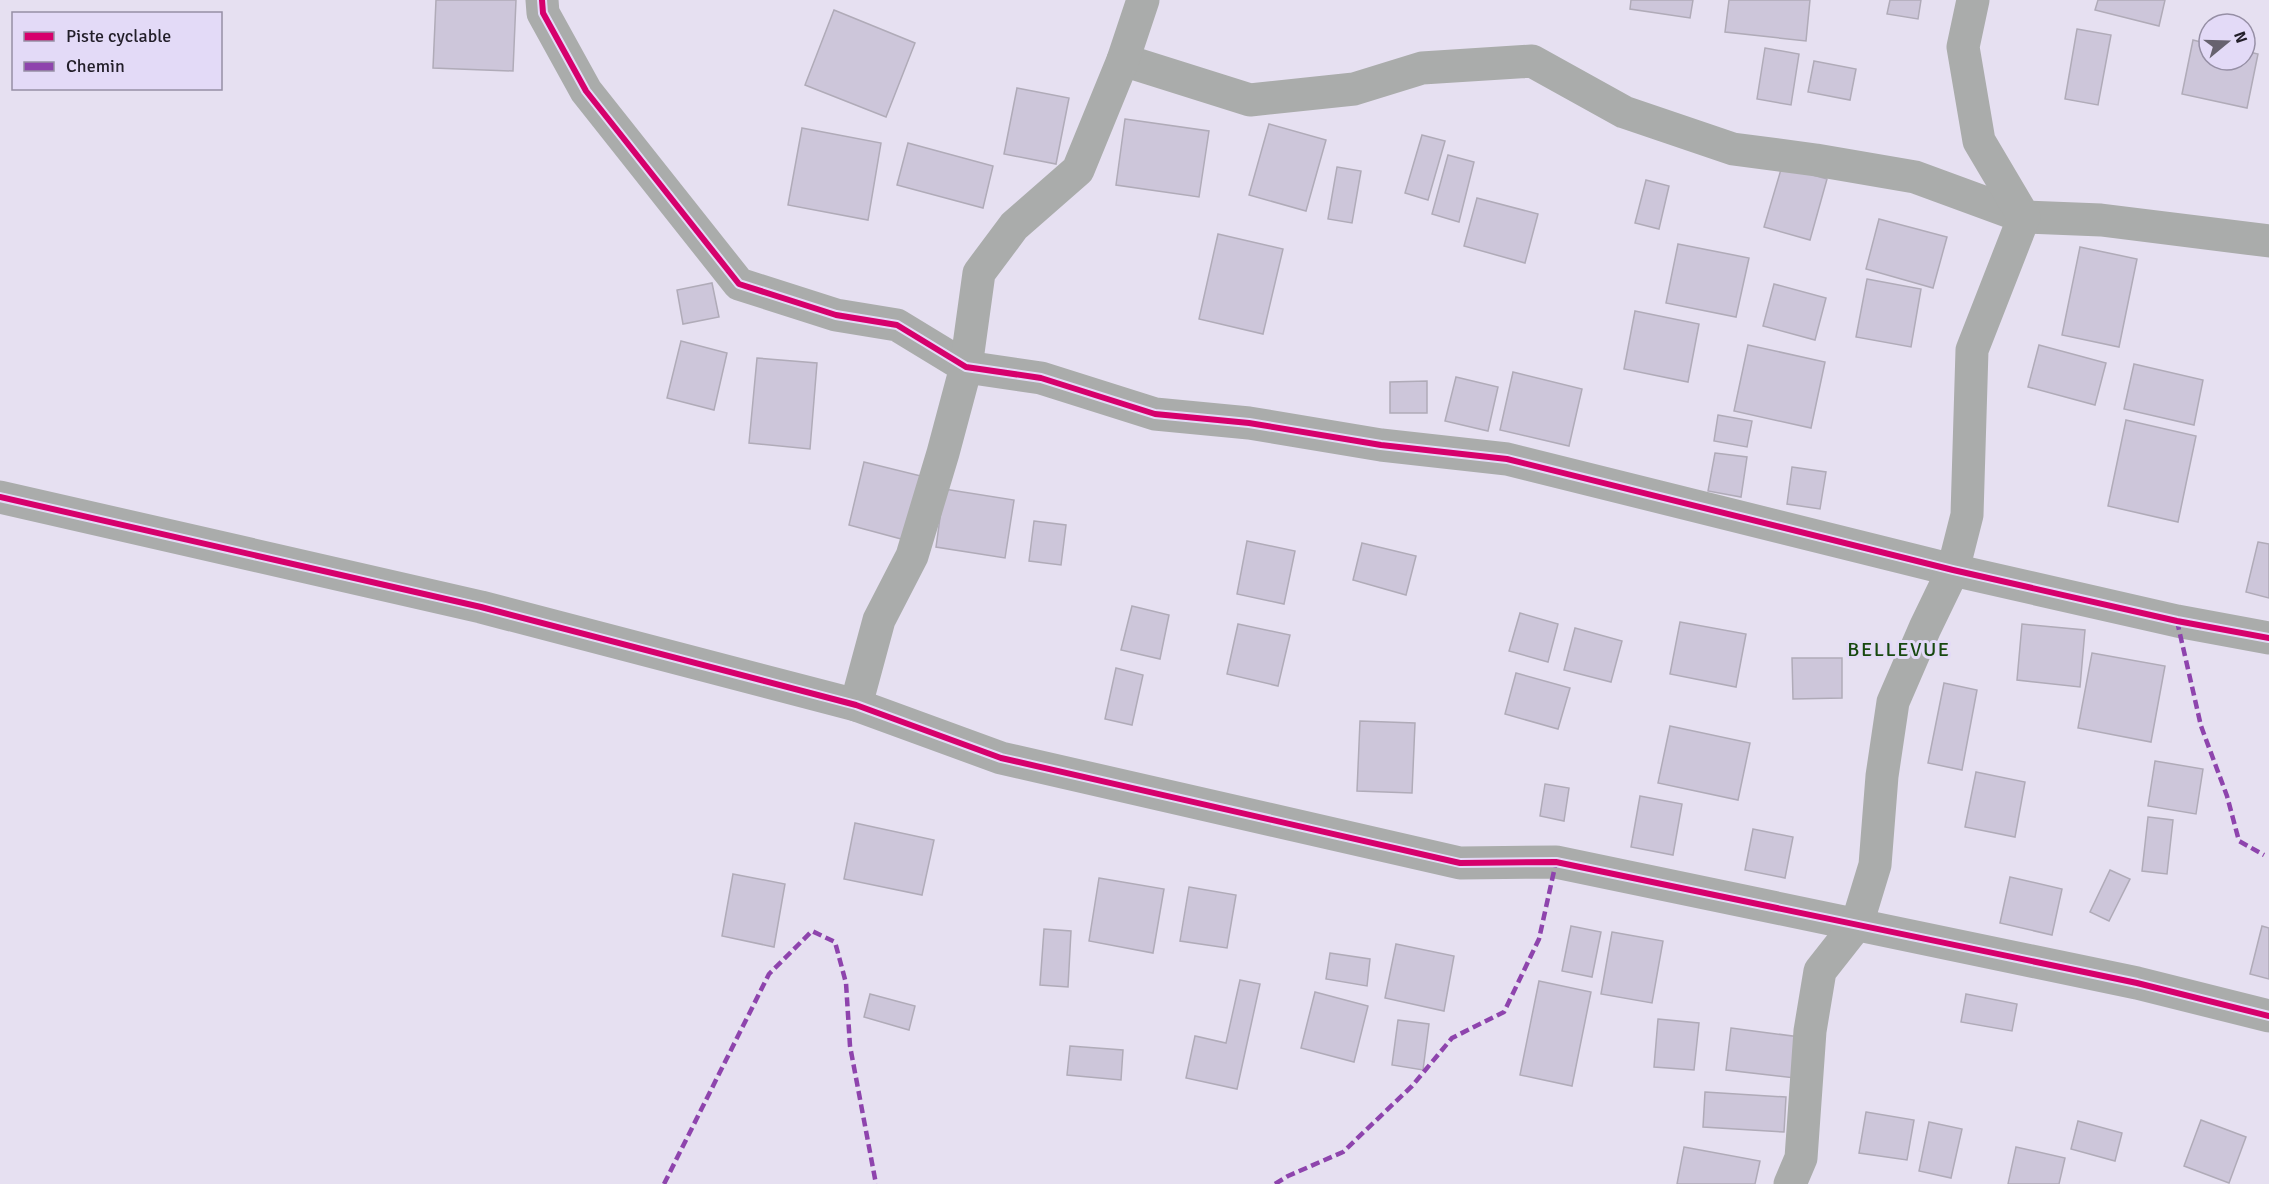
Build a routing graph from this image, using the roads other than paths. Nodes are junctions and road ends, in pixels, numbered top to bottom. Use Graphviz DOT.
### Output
graph roads {
  1 [pos="542,0"];
  2 [pos="1143,0"];
  3 [pos="1973,0"];
  4 [pos="1123,60"];
  5 [pos="2024,217"];
  6 [pos="2269,241"];
  7 [pos="966,367"];
  8 [pos="0,497"];
  9 [pos="1953,570"];
  10 [pos="2269,638"];
  11 [pos="856,705"];
  12 [pos="1857,924"];
  13 [pos="2269,1016"];
  14 [pos="1790,1184"];
  1 -- 7 [label="street"];
  2 -- 4 [label="street"];
  3 -- 5 [label="street"];
  4 -- 5 [label="street"];
  4 -- 7 [label="street"];
  5 -- 6 [label="street"];
  5 -- 9 [label="street"];
  7 -- 9 [label="street"];
  7 -- 11 [label="street"];
  8 -- 11 [label="street"];
  9 -- 10 [label="street"];
  9 -- 12 [label="street"];
  11 -- 12 [label="street"];
  12 -- 13 [label="street"];
  12 -- 14 [label="street"];
}
